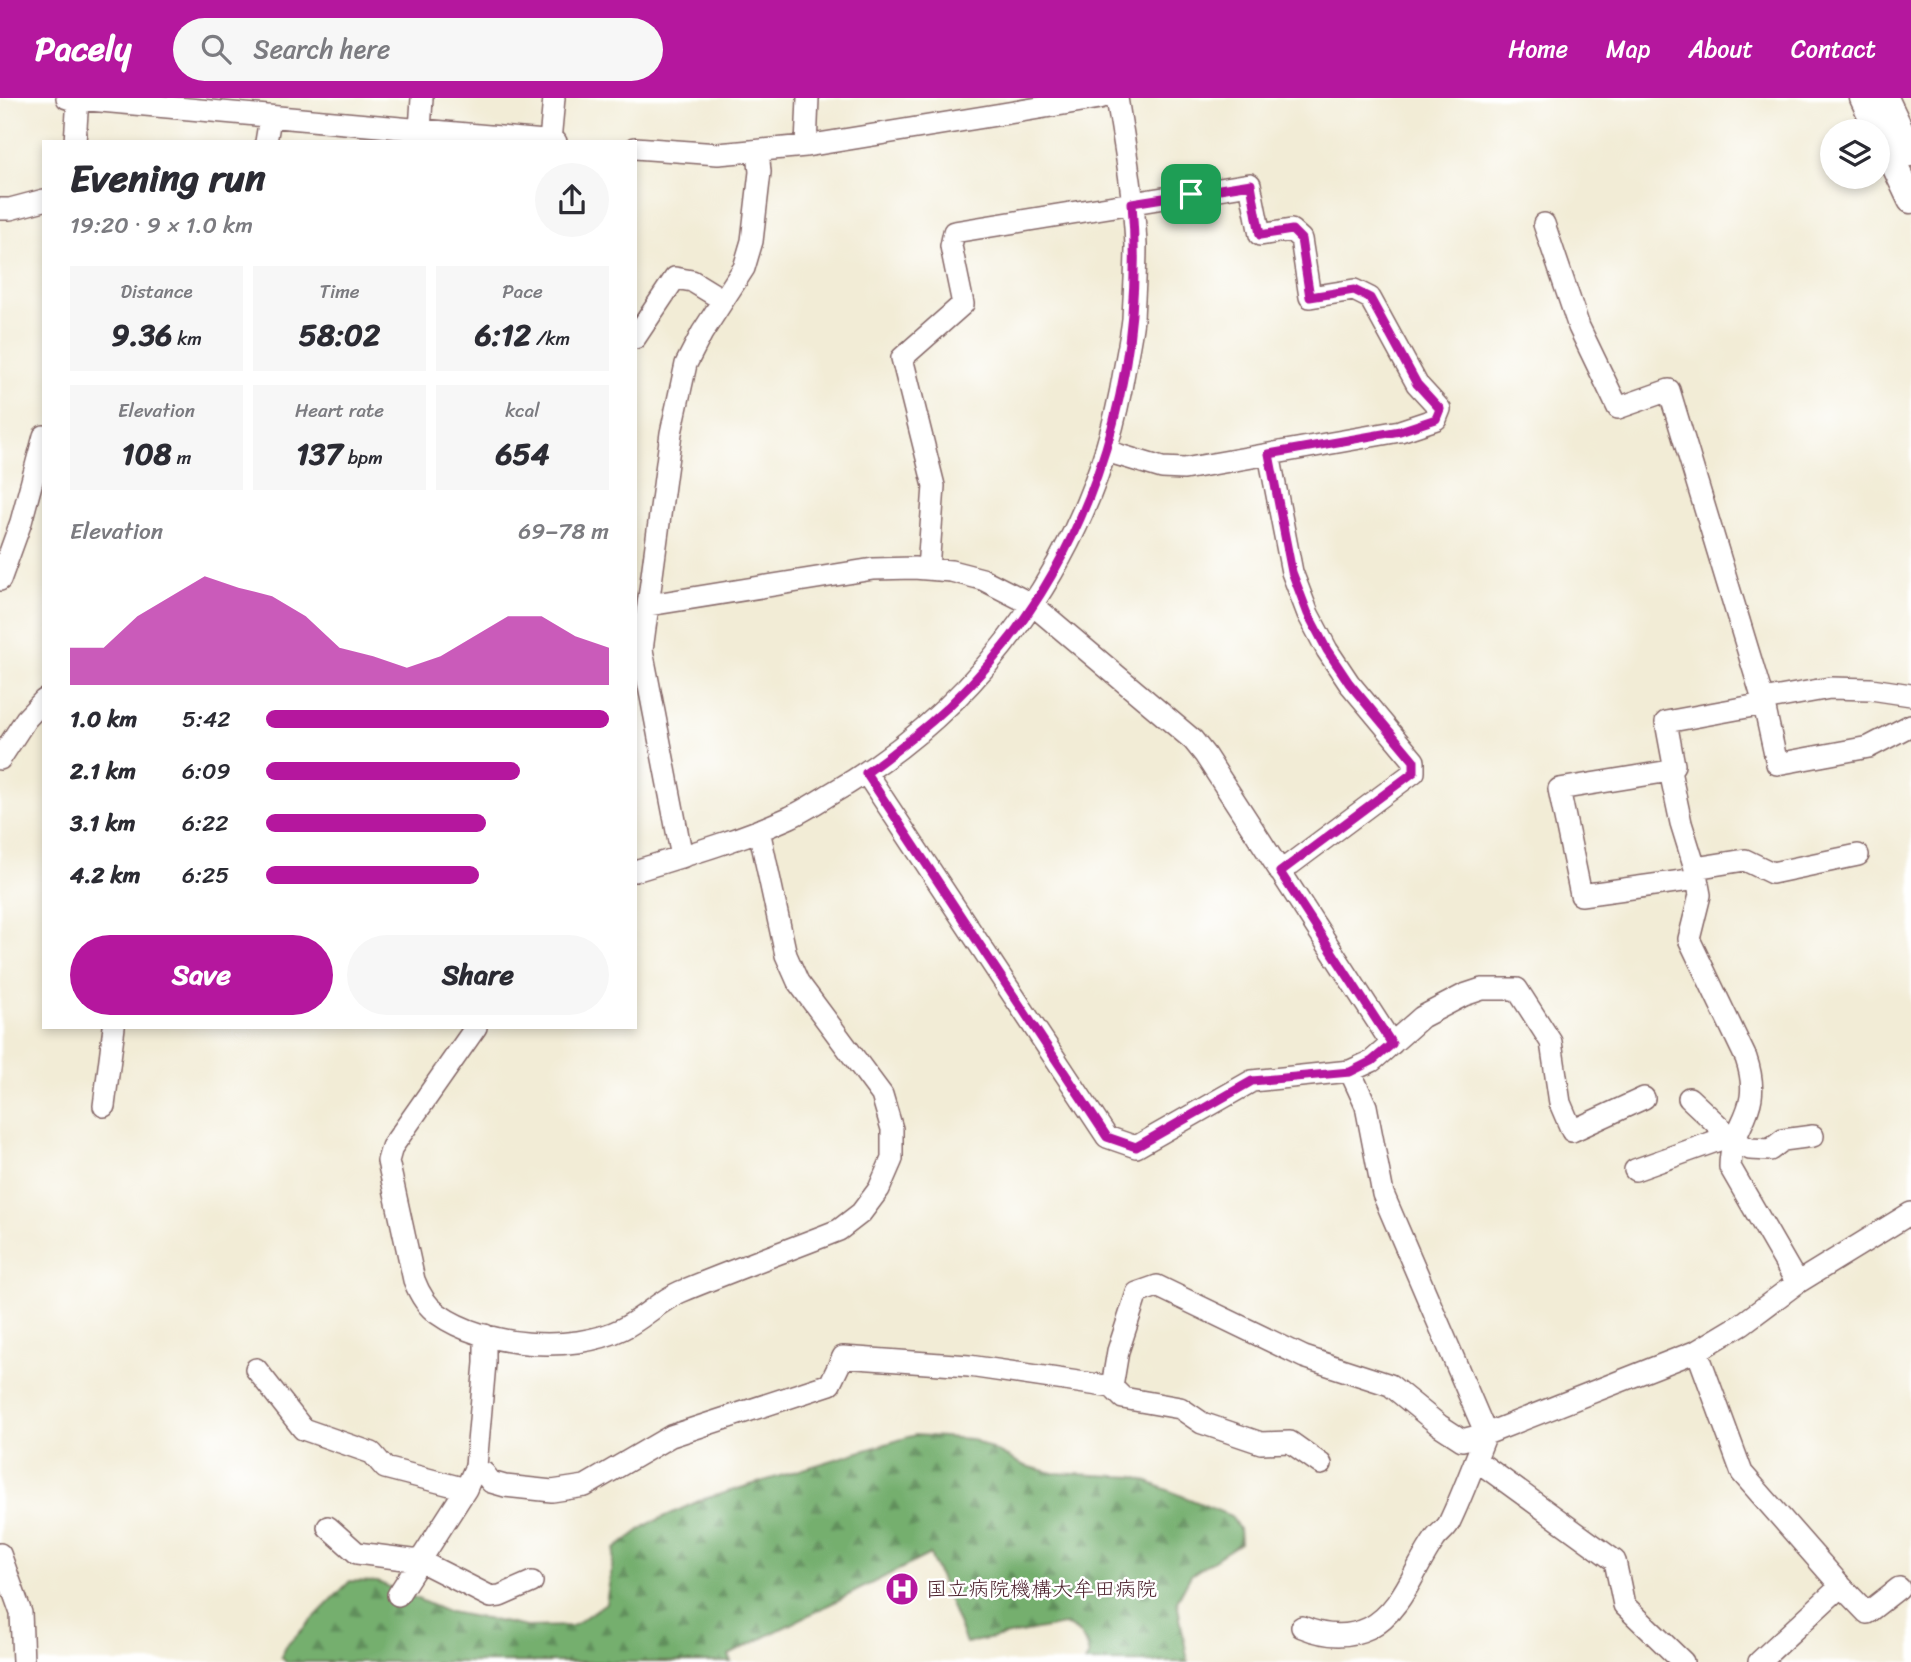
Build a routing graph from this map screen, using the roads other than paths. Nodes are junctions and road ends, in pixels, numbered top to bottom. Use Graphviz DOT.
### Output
graph roads {
  1 [pos="67,98"];
  2 [pos="78,98"];
  3 [pos="422,98"];
  4 [pos="554,98"];
  5 [pos="808,98"];
  6 [pos="1100,98"];
  7 [pos="1117,98"];
  8 [pos="1863,98"];
  9 [pos="1885,98"];
  10 [pos="270,118"];
  11 [pos="420,131"];
  12 [pos="75,140"];
  13 [pos="265,140"];
  14 [pos="537,140"];
  15 [pos="550,140"];
  16 [pos="806,146"];
  17 [pos="637,148"];
  18 [pos="758,151"];
  19 [pos="1911,153"];
  20 [pos="1911,200"];
  21 [pos="42,201"];
  22 [pos="1132,203"];
  23 [pos="0,209"];
  24 [pos="1544,224"];
  25 [pos="723,300"];
  26 [pos="637,335"];
  27 [pos="42,444"];
  28 [pos="1106,451"];
  29 [pos="1269,454"];
  30 [pos="928,569"];
  31 [pos="0,580"];
  32 [pos="649,605"];
  33 [pos="1033,605"];
  34 [pos="640,666"];
  35 [pos="1911,695"];
  36 [pos="42,702"];
  37 [pos="1763,702"];
  38 [pos="1911,725"];
  39 [pos="0,759"];
  40 [pos="1670,771"];
  41 [pos="866,773"];
  42 [pos="760,830"];
  43 [pos="1858,855"];
  44 [pos="682,857"];
  45 [pos="637,870"];
  46 [pos="1280,872"];
  47 [pos="1696,873"];
  48 [pos="114,1029"];
  49 [pos="475,1029"];
  50 [pos="1392,1044"];
  51 [pos="1350,1072"];
  52 [pos="1644,1098"];
  53 [pos="1689,1098"];
  54 [pos="104,1106"];
  55 [pos="1813,1136"];
  56 [pos="1733,1139"];
  57 [pos="1635,1170"];
  58 [pos="1911,1213"];
  59 [pos="1797,1283"];
  60 [pos="485,1335"];
  61 [pos="1698,1351"];
  62 [pos="256,1369"];
  63 [pos="1112,1387"];
  64 [pos="1486,1433"];
  65 [pos="1476,1460"];
  66 [pos="1321,1464"];
  67 [pos="484,1473"];
  68 [pos="466,1489"];
  69 [pos="328,1527"];
  70 [pos="0,1554"];
  71 [pos="420,1561"];
  72 [pos="532,1581"];
  73 [pos="1841,1586"];
  74 [pos="1899,1588"];
  75 [pos="398,1595"];
  76 [pos="1302,1627"];
  77 [pos="23,1662"];
  78 [pos="1684,1662"];
  79 [pos="1759,1662"];
  1 -- 2 [label="street"];
  2 -- 10 [label="street"];
  2 -- 12 [label="street"];
  3 -- 11 [label="street"];
  4 -- 15 [label="street"];
  5 -- 16 [label="street"];
  6 -- 16 [label="street"];
  7 -- 22 [label="street"];
  8 -- 20 [label="main road"];
  9 -- 19 [label="main road"];
  10 -- 11 [label="street"];
  10 -- 13 [label="street"];
  11 -- 14 [label="street"];
  16 -- 18 [label="street"];
  17 -- 18 [label="street"];
  18 -- 25 [label="street"];
  21 -- 23 [label="street"];
  22 -- 28 [label="street"];
  22 -- 29 [label="street"];
  22 -- 30 [label="street"];
  24 -- 37 [label="street"];
  25 -- 26 [label="street"];
  25 -- 32 [label="street"];
  27 -- 31 [label="street"];
  28 -- 29 [label="street"];
  28 -- 33 [label="street"];
  29 -- 46 [label="street"];
  30 -- 32 [label="street"];
  30 -- 33 [label="street"];
  32 -- 34 [label="street"];
  33 -- 41 [label="street"];
  33 -- 46 [label="street"];
  34 -- 44 [label="street"];
  35 -- 37 [label="street"];
  36 -- 39 [label="street"];
  37 -- 38 [label="street"];
  37 -- 40 [label="street"];
  40 -- 47 [label="street"];
  40 -- 47 [label="street"];
  41 -- 42 [label="street"];
  41 -- 51 [label="street"];
  42 -- 44 [label="street"];
  42 -- 60 [label="street"];
  43 -- 47 [label="street"];
  44 -- 45 [label="street"];
  46 -- 50 [label="street"];
  47 -- 56 [label="street"];
  48 -- 54 [label="street"];
  49 -- 60 [label="street"];
  50 -- 51 [label="street"];
  50 -- 52 [label="street"];
  51 -- 64 [label="street"];
  53 -- 56 [label="street"];
  55 -- 56 [label="street"];
  56 -- 57 [label="street"];
  56 -- 59 [label="street"];
  58 -- 59 [label="street"];
  59 -- 61 [label="street"];
  60 -- 68 [label="street"];
  61 -- 64 [label="street"];
  61 -- 73 [label="street"];
  62 -- 68 [label="street"];
  63 -- 64 [label="street"];
  63 -- 66 [label="street"];
  63 -- 67 [label="street"];
  64 -- 65 [label="street"];
  65 -- 76 [label="street"];
  65 -- 78 [label="street"];
  68 -- 71 [label="street"];
  69 -- 71 [label="street"];
  70 -- 77 [label="street"];
  71 -- 72 [label="street"];
  71 -- 75 [label="street"];
  73 -- 74 [label="street"];
  73 -- 79 [label="street"];
}
